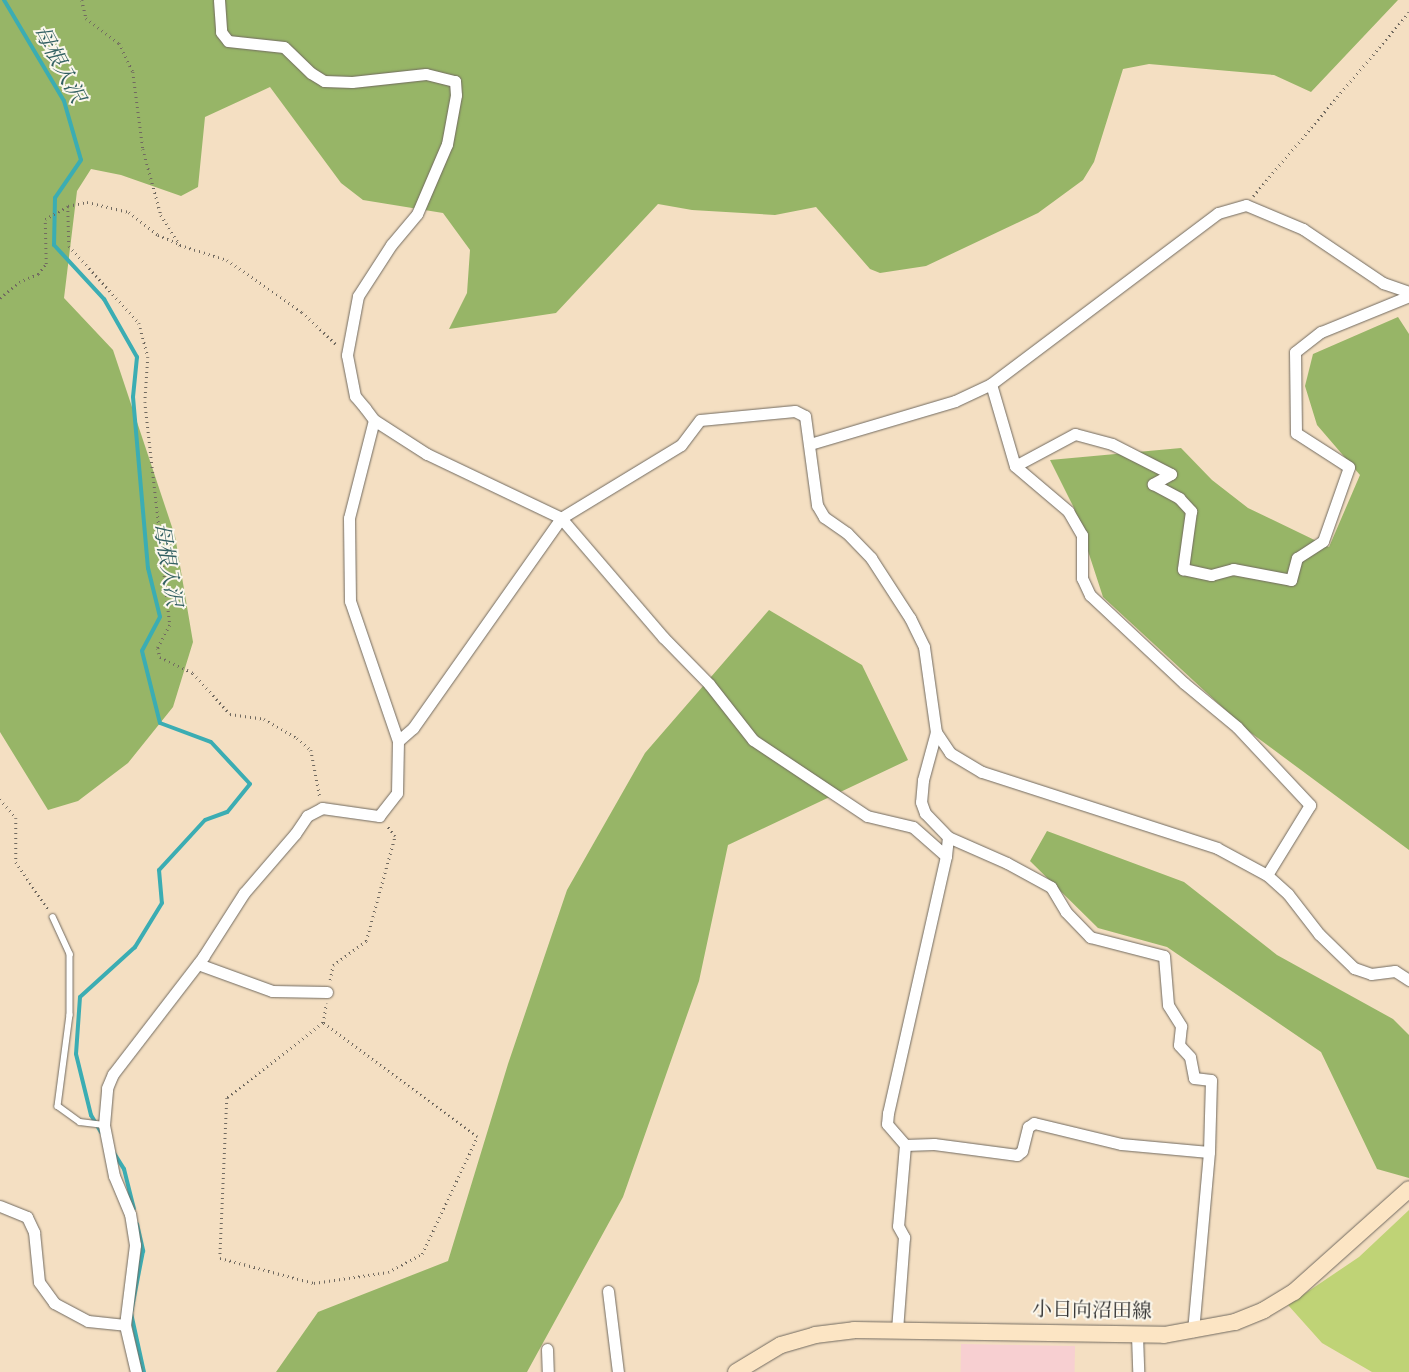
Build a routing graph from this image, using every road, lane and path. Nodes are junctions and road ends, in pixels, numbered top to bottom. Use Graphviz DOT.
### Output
graph roads {
  1 [pos="82,0"];
  2 [pos="219,0"];
  3 [pos="1409,12"];
  4 [pos="1246,205"];
  5 [pos="68,206"];
  6 [pos="180,245"];
  7 [pos="1409,294"];
  8 [pos="0,298"];
  9 [pos="347,355"];
  10 [pos="991,384"];
  11 [pos="374,420"];
  12 [pos="810,444"];
  13 [pos="1015,466"];
  14 [pos="561,518"];
  15 [pos="936,732"];
  16 [pos="398,741"];
  17 [pos="0,799"];
  18 [pos="322,808"];
  19 [pos="379,816"];
  20 [pos="948,837"];
  21 [pos="946,856"];
  22 [pos="1266,875"];
  23 [pos="54,917"];
  24 [pos="198,964"];
  25 [pos="1409,980"];
  26 [pos="327,992"];
  27 [pos="323,1024"];
  28 [pos="104,1125"];
  29 [pos="906,1145"];
  30 [pos="1209,1152"];
  31 [pos="1409,1188"];
  32 [pos="0,1206"];
  33 [pos="608,1291"];
  34 [pos="125,1325"];
  35 [pos="896,1330"];
  36 [pos="1193,1331"];
  37 [pos="1137,1335"];
  38 [pos="547,1349"];
  39 [pos="136,1372"];
  40 [pos="548,1372"];
  41 [pos="618,1372"];
  42 [pos="736,1372"];
  43 [pos="1138,1372"];
  1 -- 6 [label="path"];
  2 -- 9 [label="street"];
  3 -- 4 [label="path"];
  4 -- 7 [label="street"];
  4 -- 10 [label="street"];
  5 -- 6 [label="path"];
  5 -- 8 [label="path"];
  5 -- 18 [label="path"];
  6 -- 9 [label="path"];
  7 -- 13 [label="street"];
  9 -- 11 [label="street"];
  10 -- 12 [label="street"];
  10 -- 13 [label="street"];
  11 -- 14 [label="street"];
  11 -- 16 [label="street"];
  12 -- 14 [label="street"];
  12 -- 15 [label="street"];
  13 -- 22 [label="street"];
  14 -- 16 [label="street"];
  14 -- 21 [label="street"];
  15 -- 20 [label="street"];
  15 -- 22 [label="street"];
  16 -- 19 [label="street"];
  17 -- 23 [label="path"];
  18 -- 19 [label="street"];
  18 -- 24 [label="street"];
  19 -- 26 [label="path"];
  20 -- 21 [label="street"];
  20 -- 30 [label="street"];
  21 -- 29 [label="street"];
  22 -- 25 [label="street"];
  23 -- 28 [label="lane"];
  24 -- 26 [label="street"];
  24 -- 28 [label="street"];
  26 -- 27 [label="path"];
  27 -- 27 [label="path"];
  28 -- 34 [label="street"];
  29 -- 30 [label="street"];
  29 -- 35 [label="street"];
  30 -- 36 [label="street"];
  31 -- 36 [label="main road, 小日向沼田線"];
  32 -- 34 [label="street"];
  33 -- 41 [label="street"];
  34 -- 39 [label="street"];
  35 -- 37 [label="main road, 小日向沼田線"];
  35 -- 42 [label="main road, 小日向沼田線"];
  36 -- 37 [label="main road, 小日向沼田線"];
  37 -- 43 [label="street"];
  38 -- 40 [label="street"];
}
